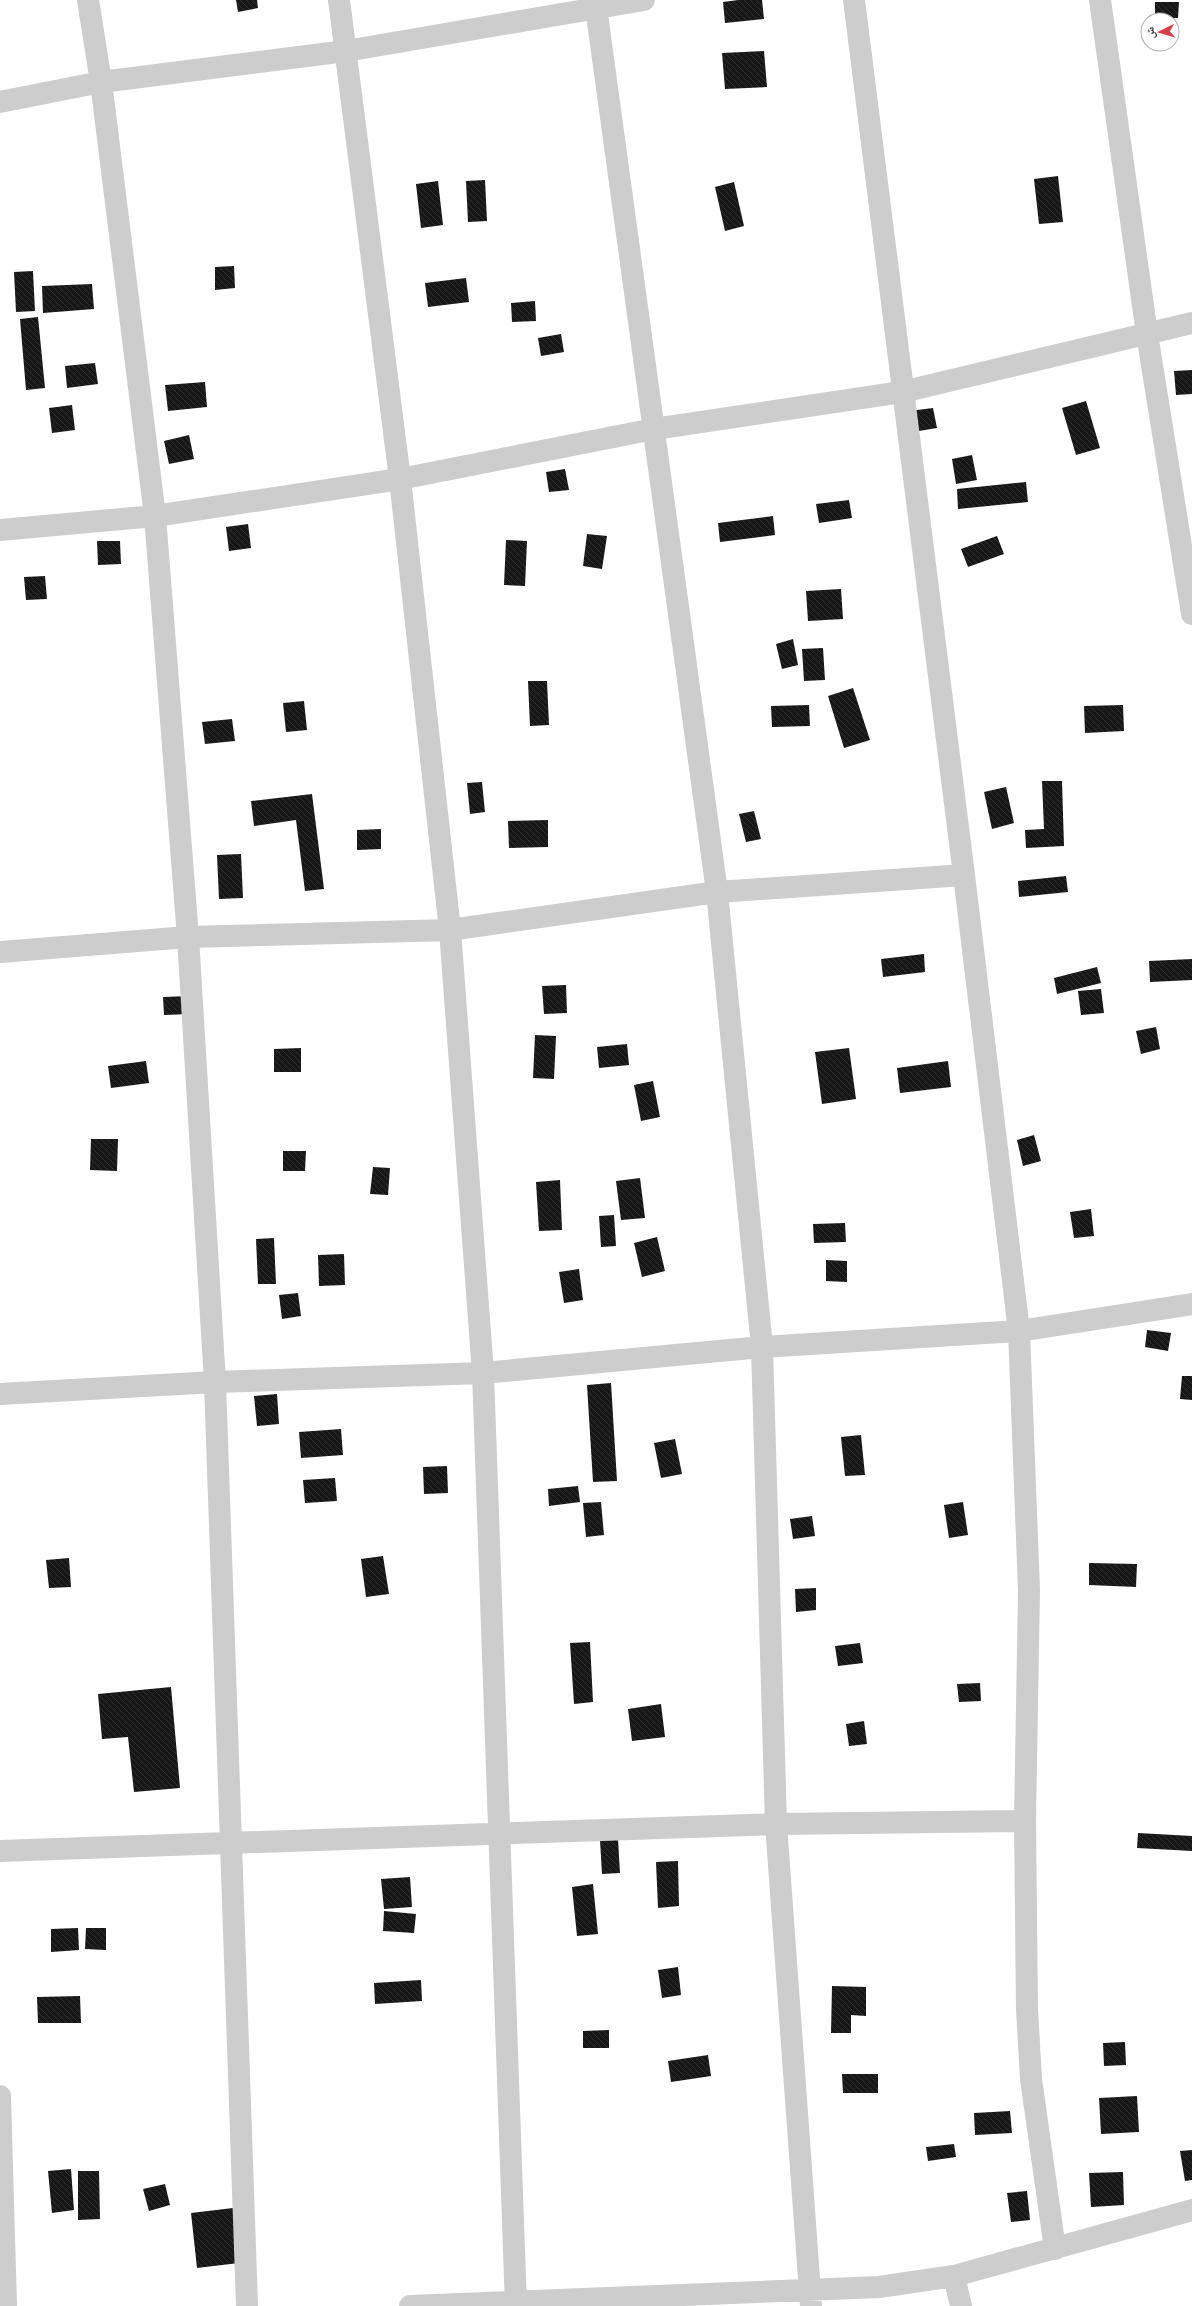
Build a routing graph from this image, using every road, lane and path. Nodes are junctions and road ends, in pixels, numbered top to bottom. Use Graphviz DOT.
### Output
graph roads {
  1 [pos="88,0"];
  2 [pos="339,0"];
  3 [pos="644,0"];
  4 [pos="854,0"];
  5 [pos="1100,0"];
  6 [pos="596,4"];
  7 [pos="346,51"];
  8 [pos="101,82"];
  9 [pos="0,102"];
  10 [pos="1192,323"];
  11 [pos="1147,334"];
  12 [pos="902,392"];
  13 [pos="654,428"];
  14 [pos="400,479"];
  15 [pos="155,516"];
  16 [pos="0,530"];
  17 [pos="1192,614"];
  18 [pos="964,875"];
  19 [pos="717,892"];
  20 [pos="450,930"];
  21 [pos="188,937"];
  22 [pos="0,952"];
  23 [pos="1192,1304"];
  24 [pos="1019,1331"];
  25 [pos="762,1347"];
  26 [pos="483,1373"];
  27 [pos="215,1382"];
  28 [pos="0,1394"];
  29 [pos="1026,1821"];
  30 [pos="776,1824"];
  31 [pos="498,1834"];
  32 [pos="231,1843"];
  33 [pos="0,1851"];
  34 [pos="0,2096"];
  35 [pos="1192,2210"];
  36 [pos="1055,2249"];
  37 [pos="954,2276"];
  38 [pos="809,2298"];
  39 [pos="516,2304"];
  40 [pos="6,2306"];
  41 [pos="247,2306"];
  42 [pos="410,2306"];
  43 [pos="961,2306"];
  1 -- 8 [label="street"];
  2 -- 7 [label="street"];
  3 -- 6 [label="street"];
  4 -- 12 [label="street"];
  5 -- 11 [label="street"];
  6 -- 7 [label="street"];
  6 -- 13 [label="street"];
  7 -- 8 [label="street"];
  7 -- 14 [label="street"];
  8 -- 9 [label="street"];
  8 -- 15 [label="street"];
  10 -- 11 [label="street"];
  11 -- 12 [label="street"];
  11 -- 17 [label="street"];
  12 -- 13 [label="street"];
  12 -- 18 [label="street"];
  13 -- 14 [label="street"];
  13 -- 19 [label="street"];
  14 -- 15 [label="street"];
  14 -- 20 [label="street"];
  15 -- 16 [label="street"];
  15 -- 21 [label="street"];
  18 -- 19 [label="street"];
  18 -- 24 [label="street"];
  19 -- 20 [label="street"];
  19 -- 25 [label="street"];
  20 -- 21 [label="street"];
  20 -- 26 [label="street"];
  21 -- 22 [label="street"];
  21 -- 27 [label="street"];
  23 -- 24 [label="street"];
  24 -- 25 [label="street"];
  24 -- 29 [label="street"];
  25 -- 26 [label="street"];
  25 -- 30 [label="street"];
  26 -- 27 [label="street"];
  26 -- 31 [label="street"];
  27 -- 28 [label="street"];
  27 -- 32 [label="street"];
  29 -- 30 [label="street"];
  29 -- 36 [label="street"];
  30 -- 31 [label="street"];
  30 -- 38 [label="street"];
  31 -- 32 [label="street"];
  31 -- 39 [label="street"];
  32 -- 33 [label="street"];
  32 -- 41 [label="street"];
  34 -- 40 [label="street"];
  35 -- 36 [label="street"];
  36 -- 37 [label="street"];
  37 -- 38 [label="street"];
  37 -- 43 [label="street"];
  38 -- 39 [label="street"];
  39 -- 42 [label="street"];
}
